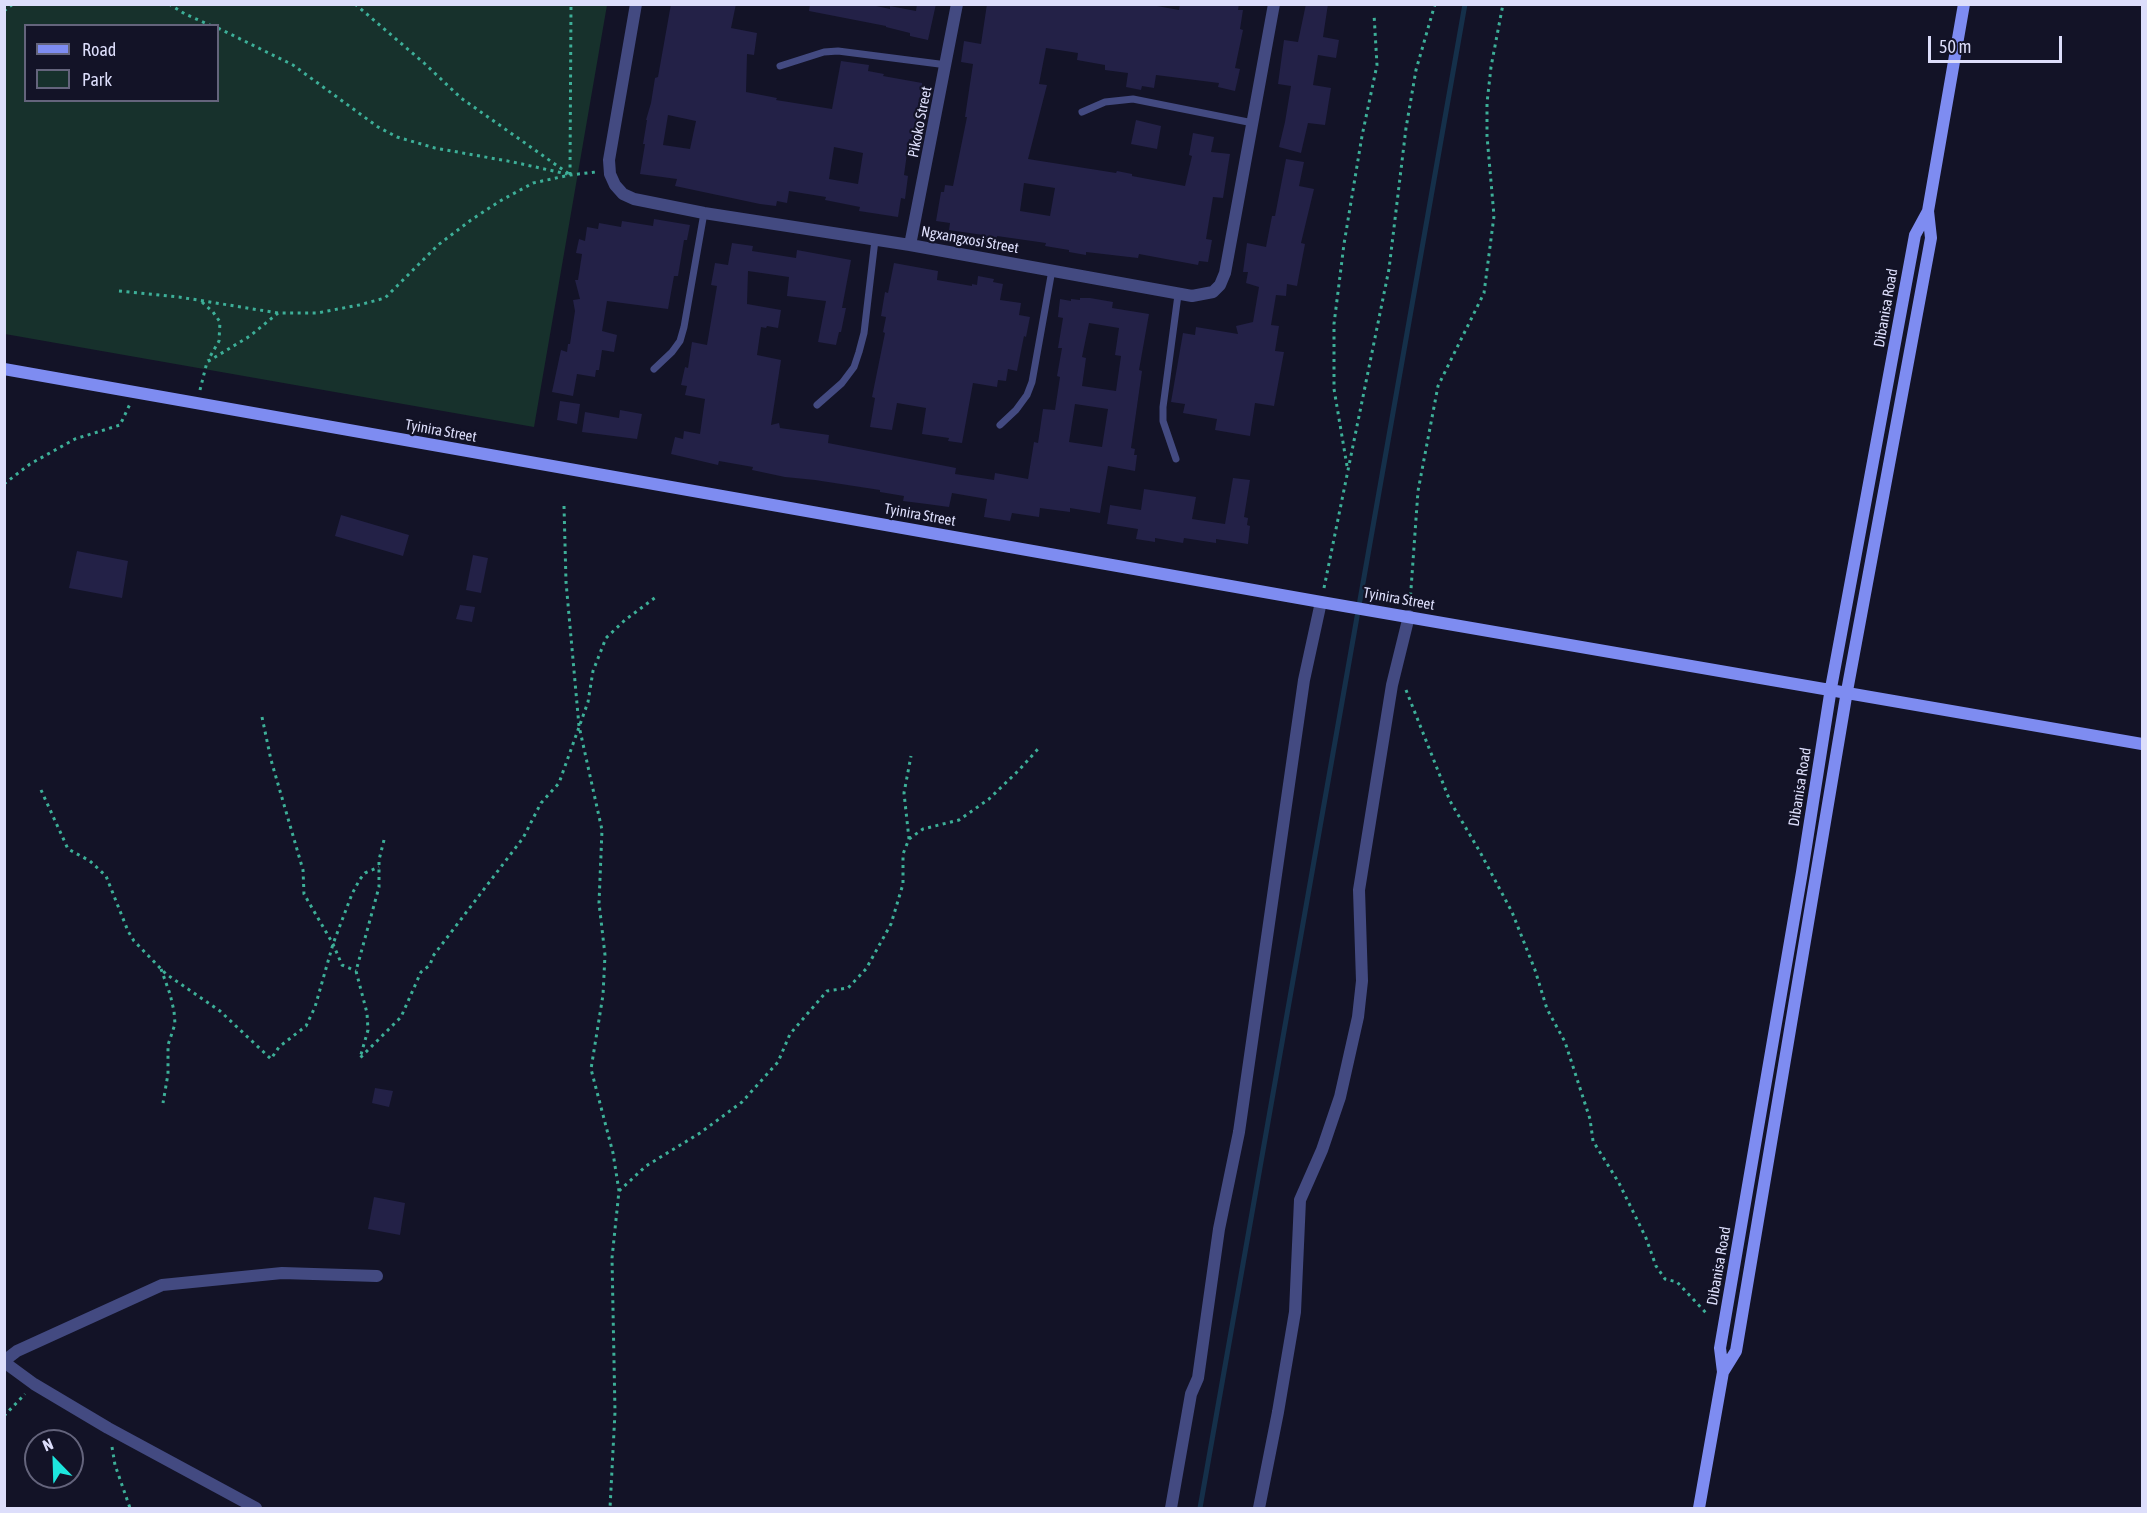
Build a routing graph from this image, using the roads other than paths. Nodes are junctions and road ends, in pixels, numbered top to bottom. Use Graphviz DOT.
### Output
graph roads {
  1 [pos="636,4"];
  2 [pos="957,4"];
  3 [pos="1274,4"];
  4 [pos="1964,4"];
  5 [pos="947,65"];
  6 [pos="780,66"];
  7 [pos="1082,112"];
  8 [pos="1253,123"];
  9 [pos="1928,211"];
  10 [pos="704,213"];
  11 [pos="875,240"];
  12 [pos="910,245"];
  13 [pos="1052,270"];
  14 [pos="1178,294"];
  15 [pos="4,369"];
  16 [pos="654,369"];
  17 [pos="817,405"];
  18 [pos="1000,425"];
  19 [pos="1176,459"];
  20 [pos="1321,602"];
  21 [pos="1410,616"];
  22 [pos="1831,688"];
  23 [pos="1847,692"];
  24 [pos="2142,744"];
  25 [pos="377,1276"];
  26 [pos="4,1362"];
  27 [pos="1723,1372"];
  28 [pos="256,1509"];
  29 [pos="1171,1509"];
  30 [pos="1259,1509"];
  31 [pos="1699,1509"];
  1 -- 10 [label="street, Ngxangxosi Street"];
  2 -- 5 [label="street, Pikoko Street"];
  3 -- 8 [label="street, Ngxangxosi Street"];
  4 -- 9 [label="main road, Dibanisa Road"];
  5 -- 6 [label="lane"];
  5 -- 12 [label="street, Pikoko Street"];
  7 -- 8 [label="lane"];
  8 -- 14 [label="street, Ngxangxosi Street"];
  9 -- 22 [label="main road, Dibanisa Road"];
  9 -- 23 [label="main road, Dibanisa Road"];
  10 -- 11 [label="street, Ngxangxosi Street"];
  10 -- 16 [label="lane"];
  11 -- 12 [label="street, Ngxangxosi Street"];
  11 -- 17 [label="lane"];
  12 -- 13 [label="street, Ngxangxosi Street"];
  13 -- 14 [label="street, Ngxangxosi Street"];
  13 -- 18 [label="lane"];
  14 -- 19 [label="lane"];
  15 -- 20 [label="main road, Tyinira Street"];
  20 -- 21 [label="main road, Tyinira Street"];
  20 -- 29 [label="street"];
  21 -- 22 [label="main road, Tyinira Street"];
  21 -- 30 [label="street"];
  22 -- 23 [label="main road, Tyinira Street"];
  22 -- 27 [label="main road, Dibanisa Road"];
  23 -- 24 [label="main road, Tyinira Street"];
  23 -- 27 [label="main road, Dibanisa Road"];
  25 -- 26 [label="street"];
  26 -- 28 [label="street"];
  27 -- 31 [label="main road, Dibanisa Road"];
}
